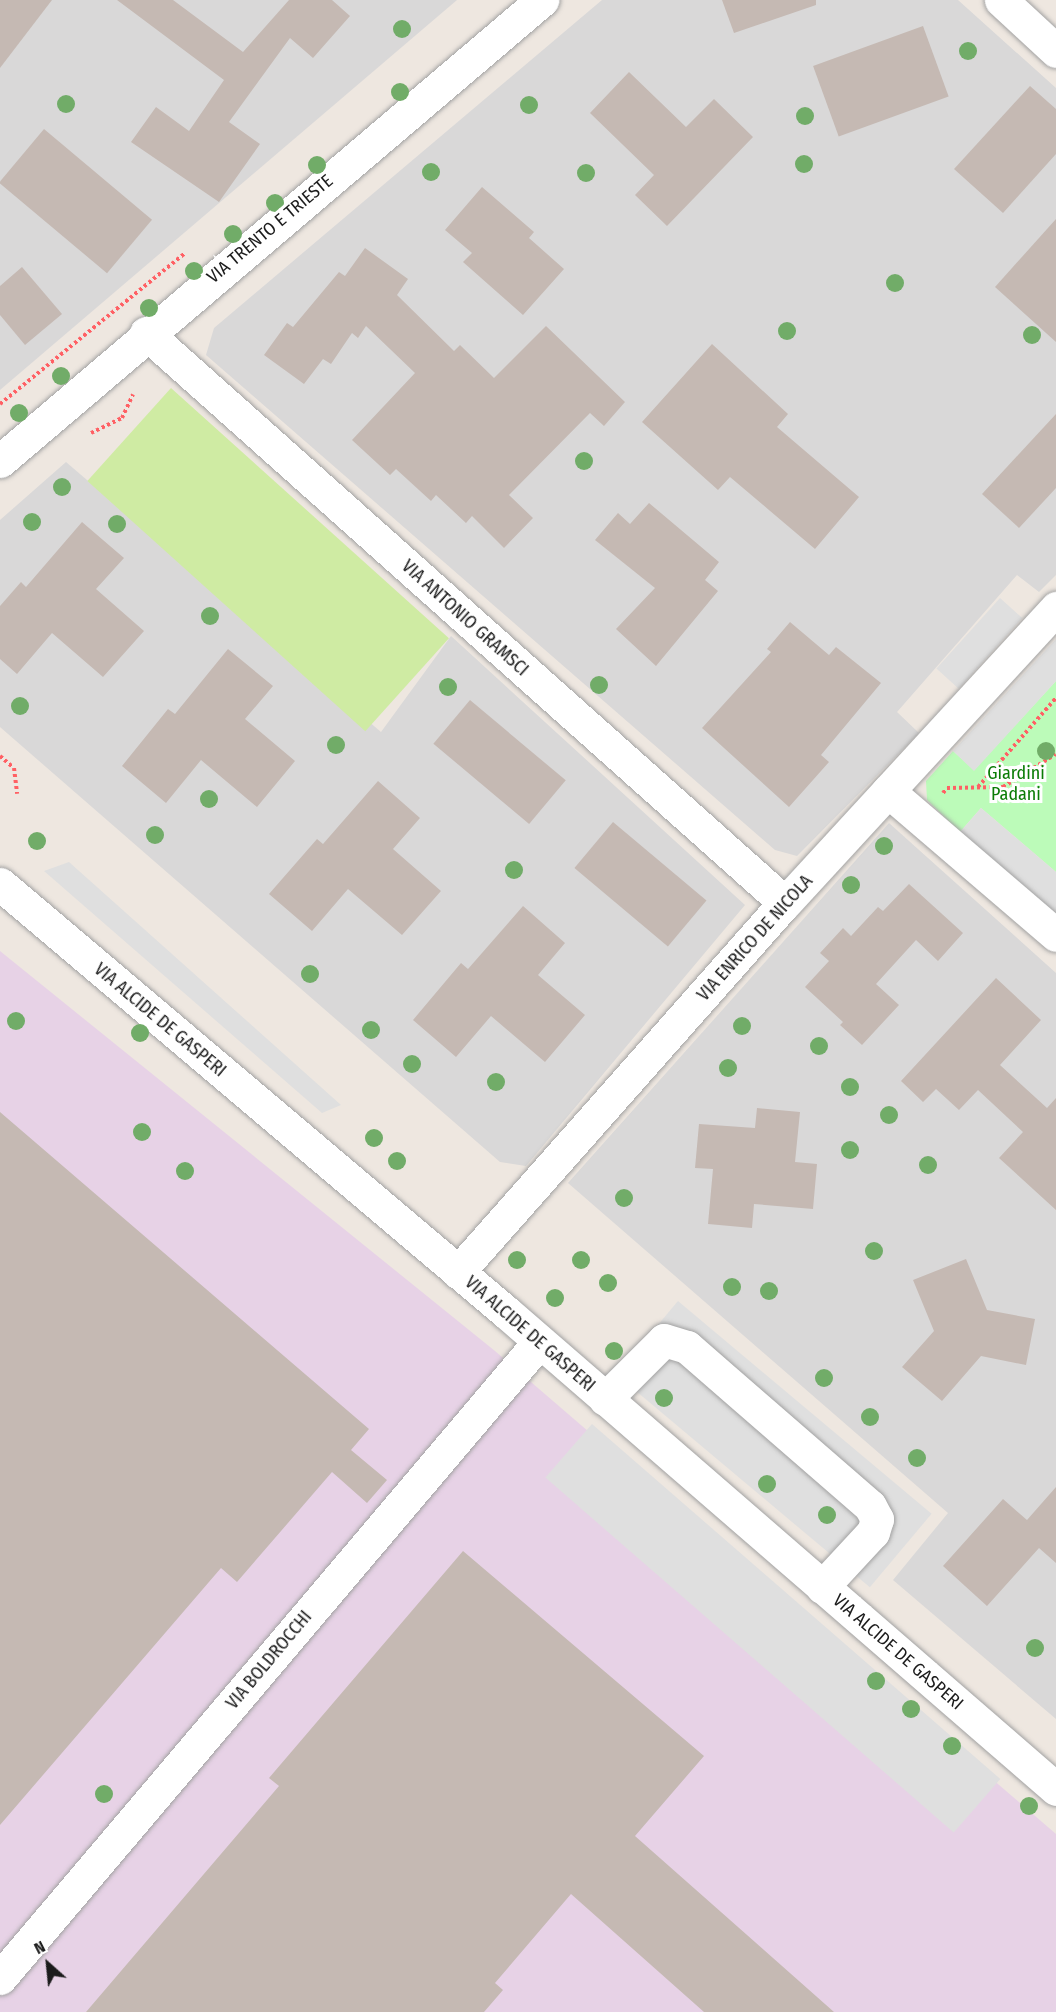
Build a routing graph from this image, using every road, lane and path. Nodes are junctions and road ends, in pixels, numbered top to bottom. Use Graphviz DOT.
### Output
graph roads {
  1 [pos="1001,0"];
  2 [pos="523,6"];
  3 [pos="1056,51"];
  4 [pos="146,333"];
  5 [pos="129,386"];
  6 [pos="87,437"];
  7 [pos="0,461"];
  8 [pos="1056,608"];
  9 [pos="1056,698"];
  10 [pos="1056,754"];
  11 [pos="0,756"];
  12 [pos="977,788"];
  13 [pos="888,791"];
  14 [pos="16,794"];
  15 [pos="920,818"];
  16 [pos="0,884"];
  17 [pos="785,903"];
  18 [pos="1056,935"];
  19 [pos="458,1272"];
  20 [pos="539,1342"];
  21 [pos="605,1399"];
  22 [pos="822,1587"];
  23 [pos="1056,1789"];
  24 [pos="0,1978"];
  1 -- 3 [label="street"];
  2 -- 4 [label="street, VIA TRENTO E TRIESTE"];
  4 -- 7 [label="street, VIA TRENTO E TRIESTE"];
  4 -- 17 [label="street, VIA ANTONIO GRAMSCI"];
  5 -- 6 [label="path"];
  8 -- 13 [label="street, VIA ENRICO DE NICOLA"];
  9 -- 12 [label="path"];
  10 -- 12 [label="path"];
  11 -- 14 [label="path"];
  12 -- 15 [label="path"];
  13 -- 15 [label="street"];
  13 -- 17 [label="street, VIA ENRICO DE NICOLA"];
  15 -- 18 [label="street"];
  16 -- 19 [label="street, VIA ALCIDE DE GASPERI"];
  17 -- 19 [label="street, VIA ENRICO DE NICOLA"];
  19 -- 20 [label="street, VIA ALCIDE DE GASPERI"];
  20 -- 21 [label="street, VIA ALCIDE DE GASPERI"];
  20 -- 24 [label="street, VIA BOLDROCCHI"];
  21 -- 22 [label="street, VIA ALCIDE DE GASPERI"];
  21 -- 22 [label="street"];
  22 -- 23 [label="street, VIA ALCIDE DE GASPERI"];
}
